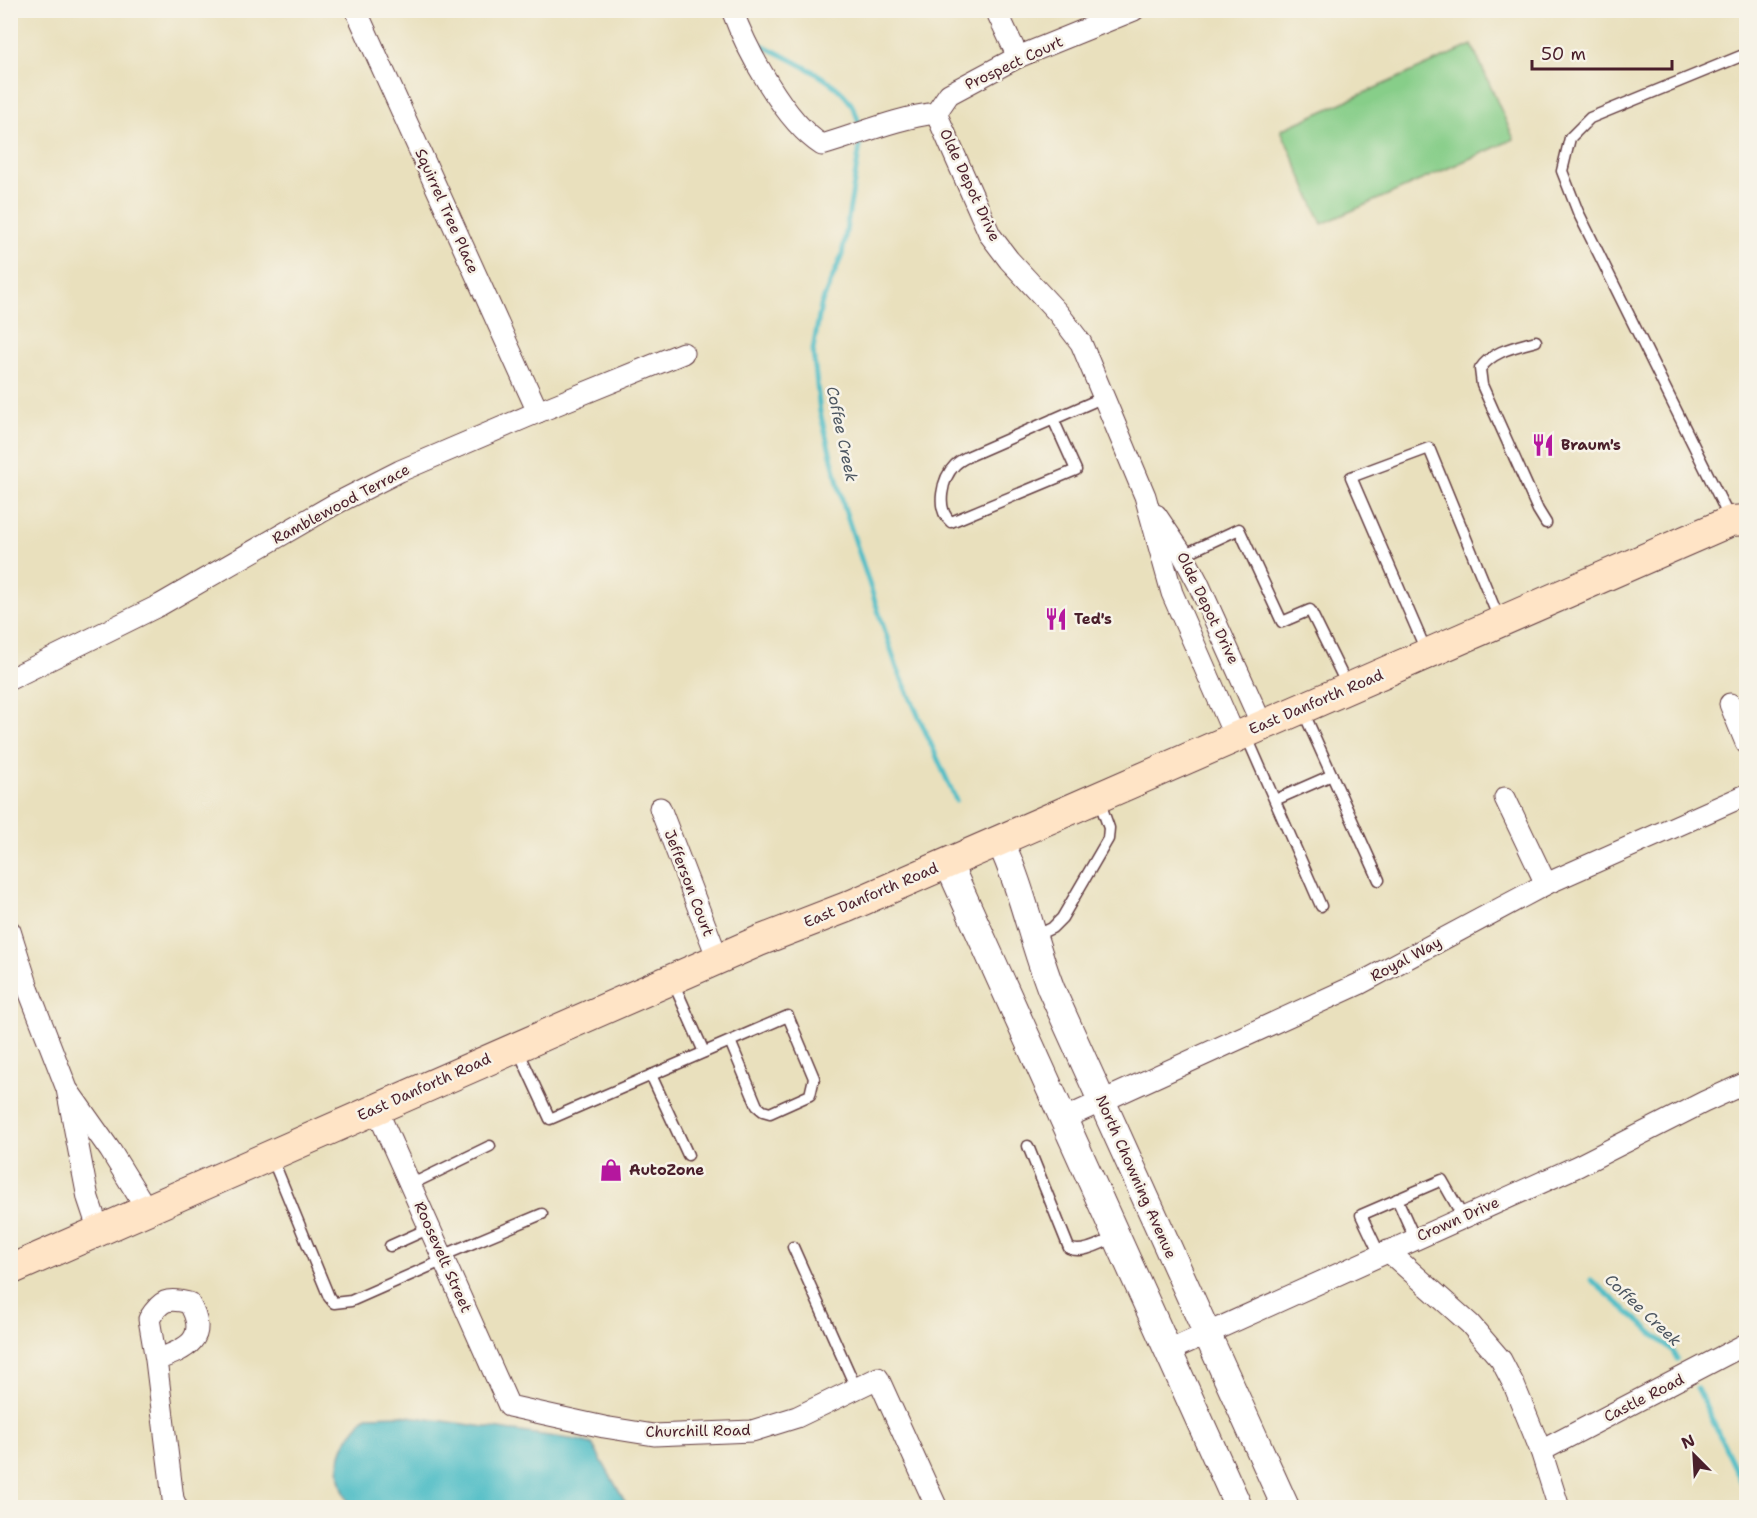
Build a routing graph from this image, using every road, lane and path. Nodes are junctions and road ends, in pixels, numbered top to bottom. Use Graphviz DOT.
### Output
graph roads {
  1 [pos="356,10"];
  2 [pos="732,10"];
  3 [pos="996,10"];
  4 [pos="1134,10"];
  5 [pos="1746,54"];
  6 [pos="1018,57"];
  7 [pos="936,113"];
  8 [pos="1536,341"];
  9 [pos="683,353"];
  10 [pos="1104,397"];
  11 [pos="538,411"];
  12 [pos="1053,419"];
  13 [pos="1145,496"];
  14 [pos="1741,516"];
  15 [pos="1546,523"];
  16 [pos="1183,555"];
  17 [pos="1501,622"];
  18 [pos="1427,654"];
  19 [pos="10,679"];
  20 [pos="1348,688"];
  21 [pos="1730,704"];
  22 [pos="1302,708"];
  23 [pos="1247,732"];
  24 [pos="1746,742"];
  25 [pos="1332,775"];
  26 [pos="1746,795"];
  27 [pos="1098,797"];
  28 [pos="1505,798"];
  29 [pos="1275,800"];
  30 [pos="660,808"];
  31 [pos="1000,841"];
  32 [pos="948,863"];
  33 [pos="1379,880"];
  34 [pos="1546,884"];
  35 [pos="1321,906"];
  36 [pos="10,932"];
  37 [pos="1032,937"];
  38 [pos="718,959"];
  39 [pos="672,979"];
  40 [pos="730,1041"];
  41 [pos="517,1047"];
  42 [pos="704,1052"];
  43 [pos="651,1075"];
  44 [pos="1746,1083"];
  45 [pos="67,1089"];
  46 [pos="1102,1101"];
  47 [pos="376,1108"];
  48 [pos="1063,1119"];
  49 [pos="490,1146"];
  50 [pos="1028,1146"];
  51 [pos="270,1155"];
  52 [pos="688,1155"];
  53 [pos="410,1185"];
  54 [pos="1396,1199"];
  55 [pos="147,1210"];
  56 [pos="542,1214"];
  57 [pos="1463,1217"];
  58 [pos="430,1228"];
  59 [pos="99,1231"];
  60 [pos="1116,1237"];
  61 [pos="1415,1239"];
  62 [pos="390,1246"];
  63 [pos="793,1247"];
  64 [pos="1384,1253"];
  65 [pos="443,1258"];
  66 [pos="10,1270"];
  67 [pos="1207,1333"];
  68 [pos="1746,1344"];
  69 [pos="1168,1350"];
  70 [pos="156,1360"];
  71 [pos="856,1388"];
  72 [pos="509,1406"];
  73 [pos="1541,1451"];
  74 [pos="177,1508"];
  75 [pos="937,1508"];
  76 [pos="1239,1508"];
  77 [pos="1286,1508"];
  78 [pos="1559,1508"];
  1 -- 11 [label="street, Squirrel Tree Place"];
  2 -- 7 [label="street, Olde Depot Drive"];
  3 -- 6 [label="street"];
  4 -- 6 [label="street, Prospect Court"];
  5 -- 14 [label="lane"];
  6 -- 7 [label="street, Prospect Court"];
  7 -- 10 [label="street, Olde Depot Drive"];
  8 -- 15 [label="lane"];
  9 -- 11 [label="street, Ramblewood Terrace"];
  10 -- 12 [label="lane"];
  10 -- 13 [label="street, Olde Depot Drive"];
  11 -- 19 [label="street, Ramblewood Terrace"];
  12 -- 12 [label="lane"];
  13 -- 16 [label="street, Olde Depot Drive"];
  13 -- 23 [label="street, Olde Depot Drive"];
  14 -- 17 [label="main road, East Danforth Road"];
  16 -- 20 [label="lane"];
  16 -- 23 [label="street, Olde Depot Drive"];
  17 -- 18 [label="main road, East Danforth Road"];
  17 -- 18 [label="lane"];
  18 -- 20 [label="main road, East Danforth Road"];
  20 -- 22 [label="main road, East Danforth Road"];
  21 -- 24 [label="street"];
  22 -- 23 [label="main road, East Danforth Road"];
  22 -- 25 [label="lane"];
  23 -- 27 [label="main road, East Danforth Road"];
  23 -- 29 [label="lane"];
  25 -- 29 [label="lane"];
  25 -- 33 [label="lane"];
  26 -- 34 [label="street, Royal Way"];
  27 -- 31 [label="main road, East Danforth Road"];
  27 -- 37 [label="lane"];
  28 -- 34 [label="street"];
  29 -- 35 [label="lane"];
  30 -- 38 [label="street, Jefferson Court"];
  31 -- 32 [label="main road, East Danforth Road"];
  31 -- 37 [label="street, North Chowning Avenue"];
  32 -- 38 [label="main road, East Danforth Road"];
  32 -- 48 [label="street"];
  34 -- 46 [label="street, Royal Way"];
  36 -- 45 [label="street"];
  37 -- 46 [label="street, North Chowning Avenue"];
  38 -- 39 [label="main road, East Danforth Road"];
  39 -- 41 [label="main road, East Danforth Road"];
  39 -- 42 [label="lane"];
  40 -- 40 [label="lane"];
  40 -- 42 [label="lane"];
  41 -- 43 [label="lane"];
  41 -- 47 [label="main road, East Danforth Road"];
  42 -- 43 [label="lane"];
  43 -- 52 [label="lane"];
  44 -- 57 [label="street, Crown Drive"];
  45 -- 55 [label="street"];
  45 -- 59 [label="street"];
  46 -- 48 [label="street, Royal Way"];
  46 -- 67 [label="street, North Chowning Avenue"];
  47 -- 51 [label="main road, East Danforth Road"];
  47 -- 53 [label="street, Roosevelt Street"];
  48 -- 60 [label="street"];
  49 -- 53 [label="lane"];
  50 -- 60 [label="lane"];
  51 -- 55 [label="main road, East Danforth Road"];
  51 -- 65 [label="lane"];
  53 -- 58 [label="street, Roosevelt Street"];
  54 -- 57 [label="lane"];
  54 -- 61 [label="lane"];
  54 -- 64 [label="lane"];
  55 -- 59 [label="main road, East Danforth Road"];
  56 -- 65 [label="lane"];
  57 -- 61 [label="street, Crown Drive"];
  58 -- 62 [label="lane"];
  58 -- 65 [label="street, Roosevelt Street"];
  59 -- 66 [label="main road, East Danforth Road"];
  60 -- 69 [label="street"];
  61 -- 64 [label="street, Crown Drive"];
  63 -- 71 [label="lane"];
  64 -- 67 [label="street, Crown Drive"];
  64 -- 73 [label="street"];
  65 -- 72 [label="street, Roosevelt Street"];
  67 -- 69 [label="street, Crown Drive"];
  67 -- 77 [label="street, North Chowning Avenue"];
  68 -- 73 [label="street, Castle Road"];
  69 -- 76 [label="street"];
  70 -- 74 [label="street"];
  71 -- 72 [label="street, Churchill Road"];
  71 -- 75 [label="street, Churchill Road"];
  73 -- 78 [label="street"];
}
